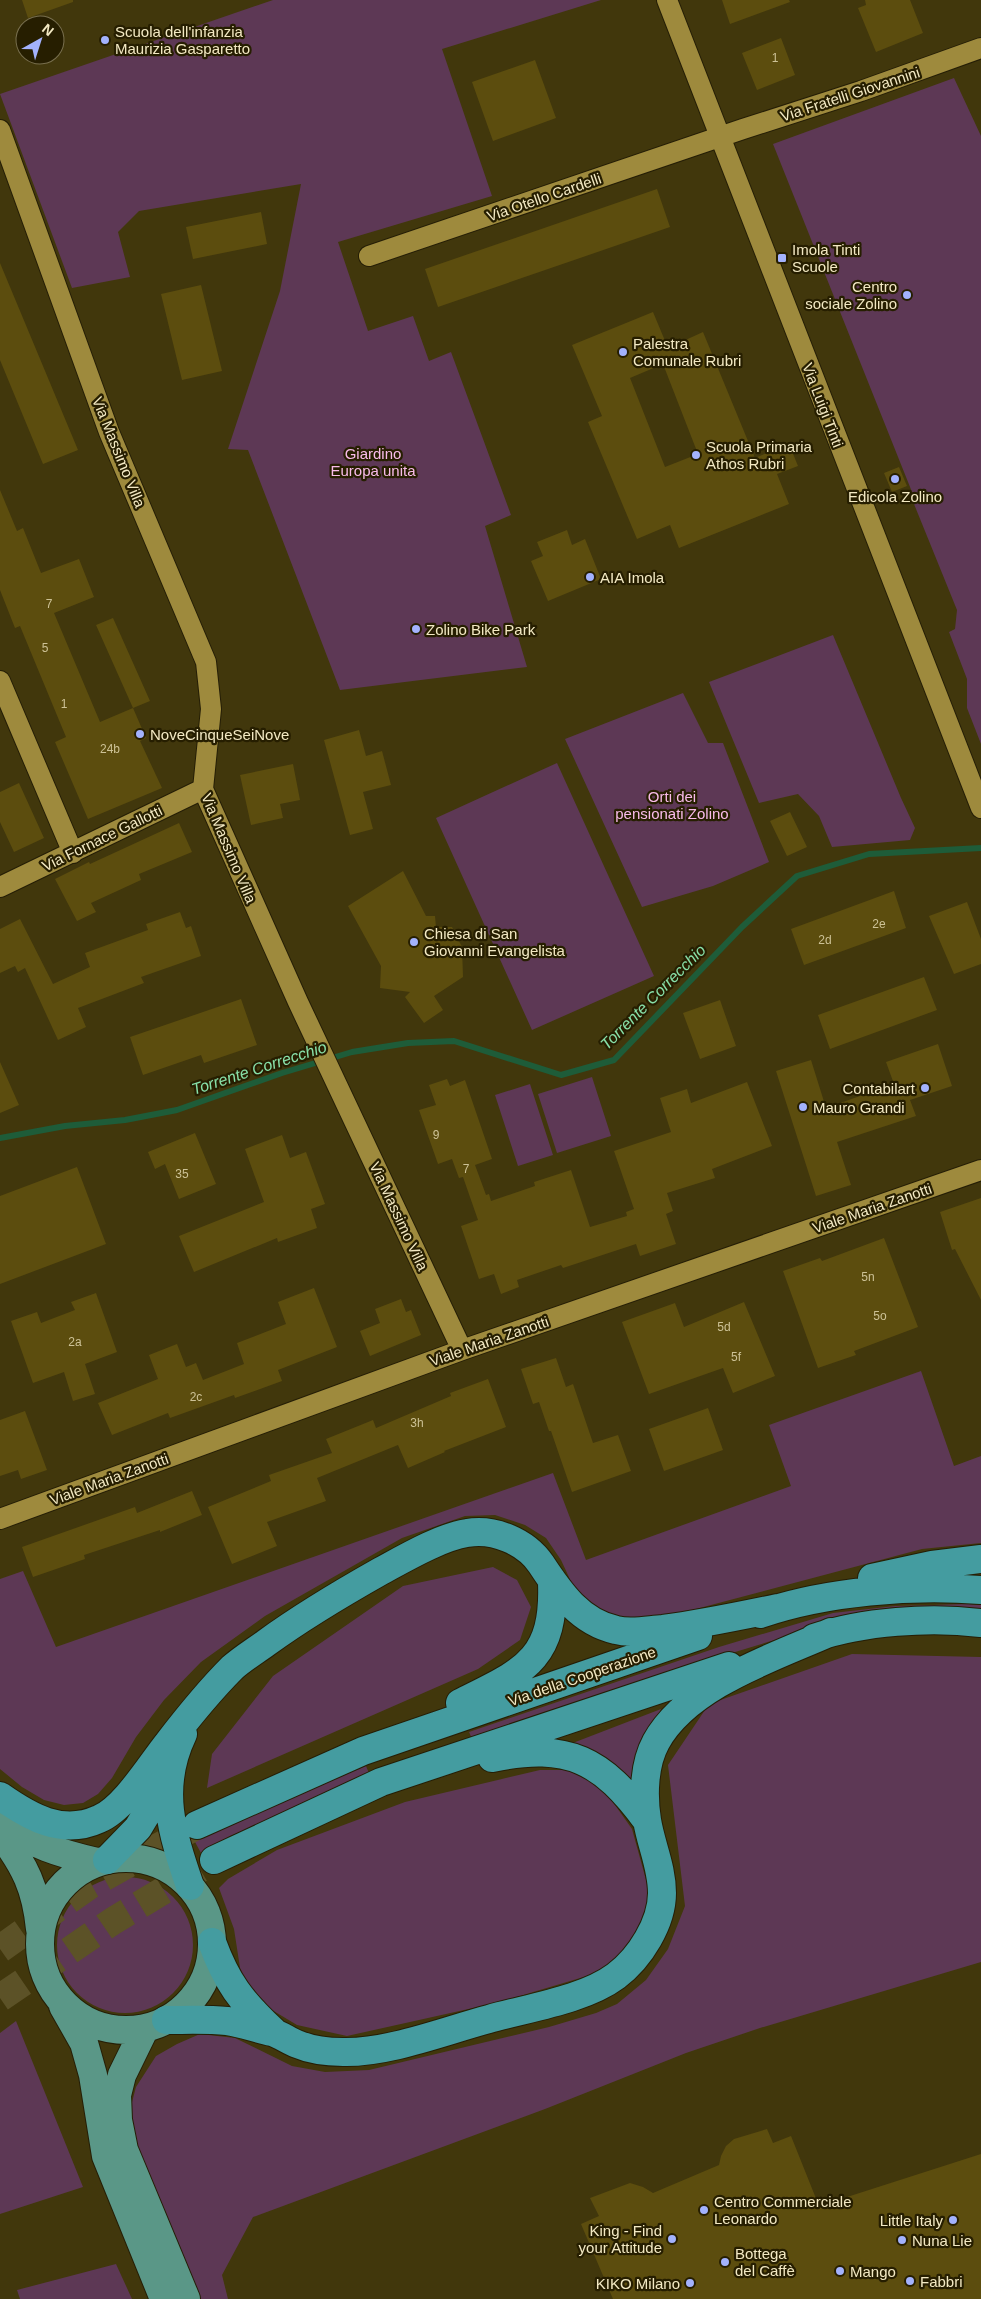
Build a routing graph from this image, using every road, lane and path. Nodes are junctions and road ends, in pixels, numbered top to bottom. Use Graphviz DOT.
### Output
graph roads {
  1 [pos="667,0"];
  2 [pos="981,48"];
  3 [pos="0,130"];
  4 [pos="719,138"];
  5 [pos="6,163"];
  6 [pos="369,256"];
  7 [pos="0,681"];
  8 [pos="203,789"];
  9 [pos="981,808"];
  10 [pos="73,853"];
  11 [pos="0,887"];
  12 [pos="981,1170"];
  13 [pos="462,1350"];
  14 [pos="0,1519"];
  15 [pos="981,1559"];
  16 [pos="552,1583"];
  17 [pos="981,1590"];
  18 [pos="784,1607"];
  19 [pos="981,1622"];
  20 [pos="831,1632"];
  21 [pos="194,1713"];
  22 [pos="363,1751"];
  23 [pos="170,1774"];
  24 [pos="381,1782"];
  25 [pos="0,1796"];
  26 [pos="647,1821"];
  27 [pos="0,1823"];
  28 [pos="197,1825"];
  29 [pos="0,1833"];
  30 [pos="214,1860"];
  31 [pos="102,1861"];
  32 [pos="190,1886"];
  33 [pos="41,1932"];
  34 [pos="212,1942"];
  35 [pos="58,1996"];
  36 [pos="156,2024"];
  37 [pos="276,2034"];
  38 [pos="164,2299"];
  39 [pos="186,2299"];
  1 -- 4 [label="street, Via Luigi Tinti"];
  2 -- 4 [label="street, Via Fratelli Giovannini"];
  3 -- 5 [label="street, Via Massimo Villa"];
  4 -- 6 [label="street, Via Otello Cardelli"];
  4 -- 9 [label="street, Via Luigi Tinti"];
  5 -- 8 [label="street, Via Massimo Villa"];
  7 -- 10 [label="street"];
  8 -- 10 [label="street, Via Fornace Gallotti"];
  8 -- 13 [label="street, Via Massimo Villa"];
  10 -- 11 [label="street, Via Fornace Gallotti"];
  12 -- 13 [label="street, Viale Maria Zanotti"];
  13 -- 14 [label="street, Viale Maria Zanotti"];
  15 -- 18 [label="highway"];
  16 -- 18 [label="highway"];
  16 -- 21 [label="highway"];
  16 -- 22 [label="highway"];
  17 -- 18 [label="highway, Via della Cooperazione"];
  18 -- 22 [label="highway, Via della Cooperazione"];
  19 -- 20 [label="highway"];
  20 -- 24 [label="highway"];
  20 -- 26 [label="highway"];
  21 -- 23 [label="highway"];
  21 -- 25 [label="highway"];
  22 -- 28 [label="highway, Via della Cooperazione"];
  23 -- 31 [label="highway"];
  23 -- 32 [label="highway"];
  24 -- 26 [label="highway"];
  24 -- 30 [label="highway"];
  26 -- 37 [label="highway"];
  27 -- 31 [label="main road"];
  29 -- 33 [label="main road"];
  31 -- 32 [label="main road"];
  31 -- 33 [label="main road"];
  32 -- 34 [label="main road"];
  33 -- 35 [label="main road"];
  34 -- 36 [label="main road"];
  34 -- 37 [label="highway"];
  35 -- 36 [label="main road"];
  35 -- 38 [label="main road"];
  36 -- 37 [label="highway"];
  36 -- 39 [label="main road"];
}
